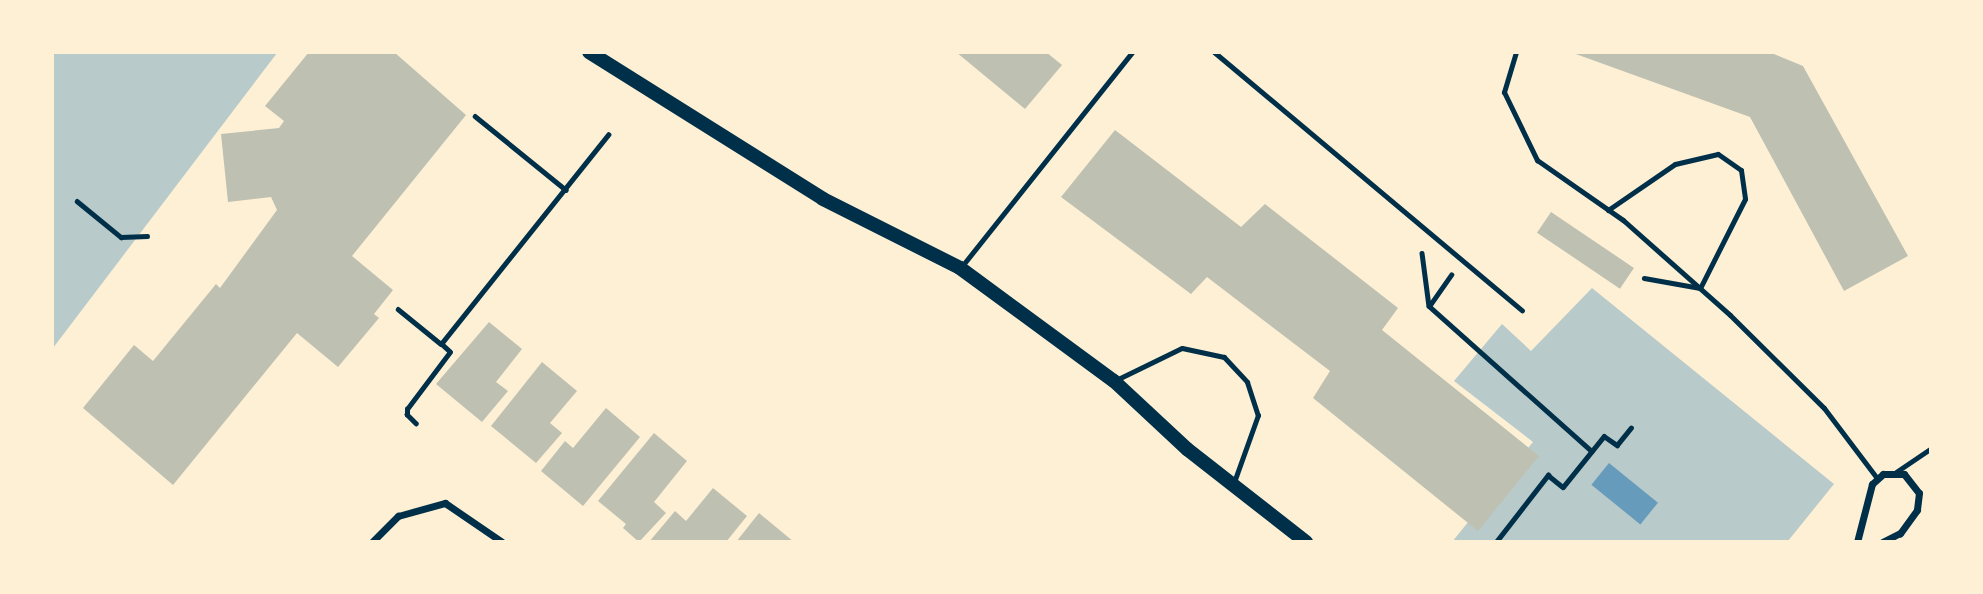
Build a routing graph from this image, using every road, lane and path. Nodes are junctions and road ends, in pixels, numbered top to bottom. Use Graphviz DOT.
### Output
graph roads {
  1 [pos="589,52"];
  2 [pos="1132,52"];
  3 [pos="1214,52"];
  4 [pos="1516,52"];
  5 [pos="475,116"];
  6 [pos="608,135"];
  7 [pos="566,190"];
  8 [pos="76,201"];
  9 [pos="1608,210"];
  10 [pos="147,236"];
  11 [pos="1422,253"];
  12 [pos="1462,260"];
  13 [pos="960,268"];
  14 [pos="1644,278"];
  15 [pos="1700,288"];
  16 [pos="1429,306"];
  17 [pos="398,309"];
  18 [pos="1522,310"];
  19 [pos="441,344"];
  20 [pos="1114,381"];
  21 [pos="416,424"];
  22 [pos="1631,428"];
  23 [pos="1930,449"];
  24 [pos="1592,451"];
  25 [pos="1896,472"];
  26 [pos="1877,478"];
  27 [pos="1233,485"];
  28 [pos="372,541"];
  29 [pos="502,541"];
  30 [pos="1306,541"];
  31 [pos="1496,541"];
  32 [pos="1857,541"];
  33 [pos="1882,541"];
  1 -- 13 [label="main road"];
  2 -- 13 [label="lane"];
  3 -- 12 [label="lane"];
  4 -- 9 [label="lane"];
  5 -- 7 [label="path"];
  6 -- 7 [label="path"];
  7 -- 19 [label="path"];
  8 -- 10 [label="path"];
  9 -- 15 [label="lane"];
  9 -- 15 [label="lane"];
  11 -- 16 [label="path"];
  12 -- 16 [label="path"];
  12 -- 18 [label="lane"];
  13 -- 20 [label="main road"];
  14 -- 15 [label="lane"];
  15 -- 26 [label="lane"];
  16 -- 24 [label="path"];
  17 -- 19 [label="path"];
  19 -- 21 [label="path"];
  20 -- 27 [label="main road"];
  20 -- 27 [label="lane"];
  22 -- 24 [label="path"];
  23 -- 25 [label="lane"];
  24 -- 31 [label="path"];
  25 -- 26 [label="street"];
  25 -- 33 [label="street"];
  26 -- 32 [label="street"];
  27 -- 30 [label="main road"];
  28 -- 29 [label="street"];
}
